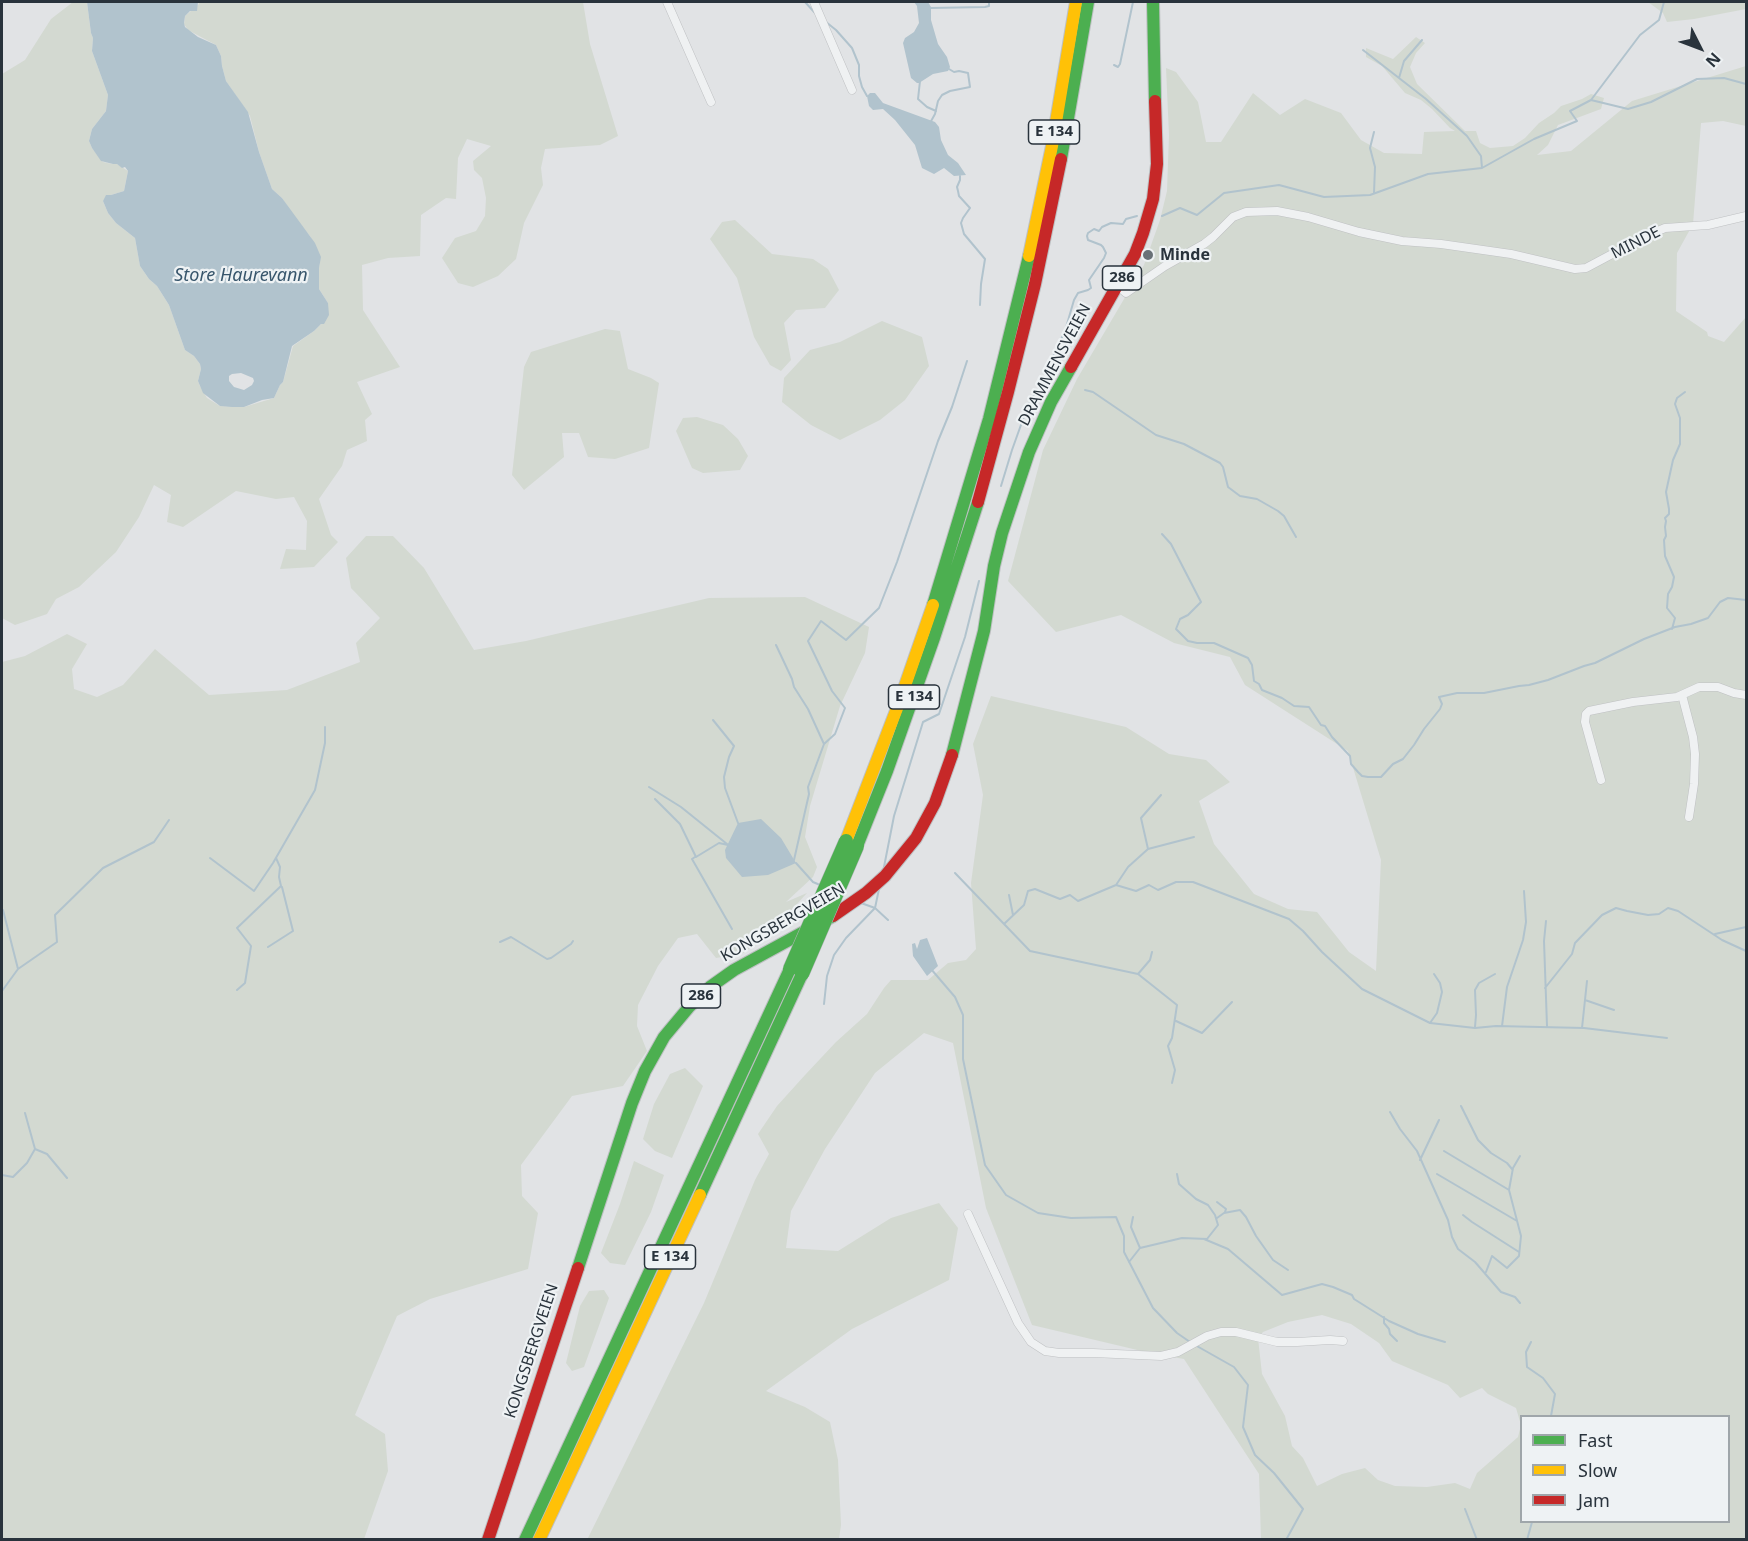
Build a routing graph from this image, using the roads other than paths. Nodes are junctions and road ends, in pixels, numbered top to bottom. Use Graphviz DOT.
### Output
graph roads {
  1 [pos="667,2"];
  2 [pos="814,2"];
  3 [pos="1077,2"];
  4 [pos="1088,2"];
  5 [pos="1153,2"];
  6 [pos="852,90"];
  7 [pos="711,102"];
  8 [pos="1746,216"];
  9 [pos="1122,289"];
  10 [pos="1002,533"];
  11 [pos="1682,695"];
  12 [pos="1746,695"];
  13 [pos="1601,780"];
  14 [pos="1689,817"];
  15 [pos="851,843"];
  16 [pos="796,972"];
  17 [pos="968,1214"];
  18 [pos="1343,1341"];
  19 [pos="488,1539"];
  20 [pos="525,1539"];
  21 [pos="539,1539"];
  1 -- 7 [label="street"];
  2 -- 6 [label="street"];
  3 -- 15 [label="main road, E 134"];
  4 -- 15 [label="main road, E 134"];
  5 -- 9 [label="main road, DRAMMENSVEIEN / 286"];
  8 -- 9 [label="street, MINDE"];
  9 -- 10 [label="main road, DRAMMENSVEIEN / 286"];
  10 -- 19 [label="main road, KONGSBERGVEIEN / 286"];
  11 -- 12 [label="street"];
  11 -- 13 [label="street"];
  11 -- 14 [label="street"];
  15 -- 16 [label="main road, E 134, bridge"];
  16 -- 20 [label="main road, E 134"];
  16 -- 21 [label="main road, E 134"];
  17 -- 18 [label="street"];
}
